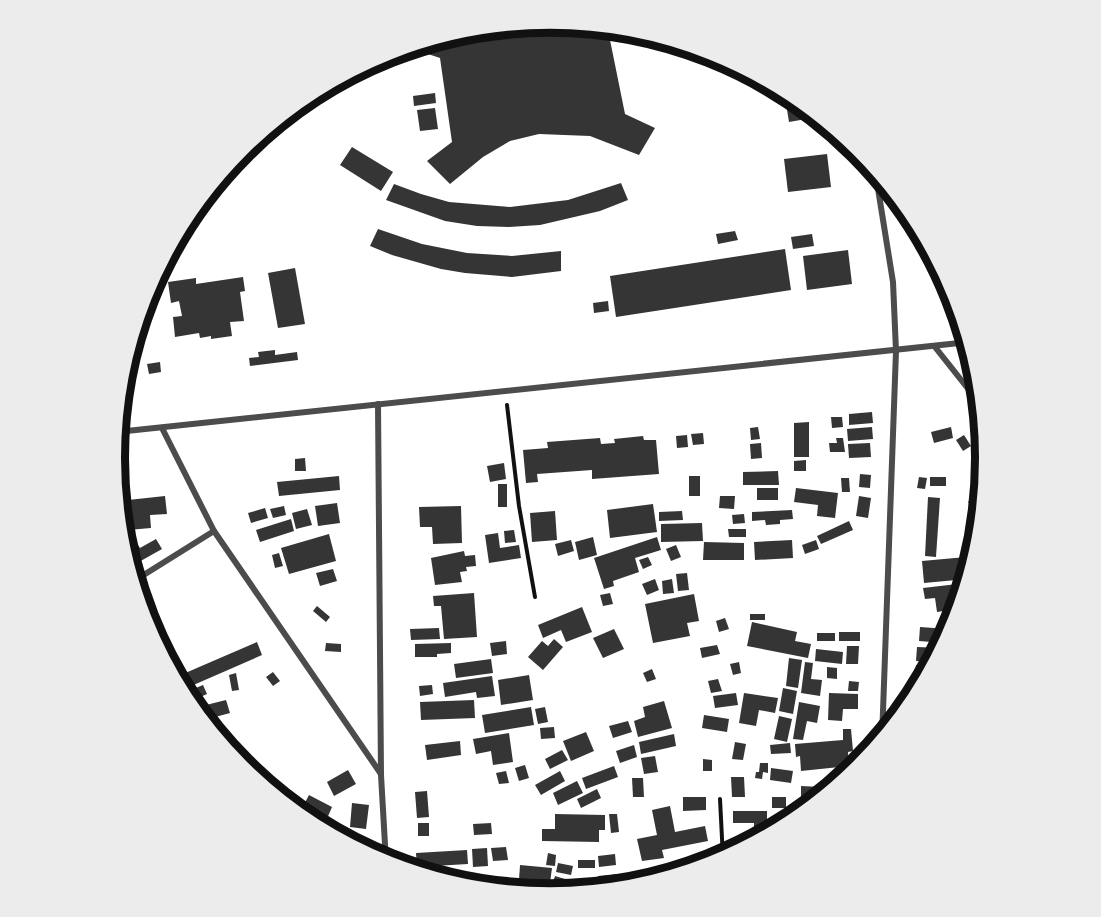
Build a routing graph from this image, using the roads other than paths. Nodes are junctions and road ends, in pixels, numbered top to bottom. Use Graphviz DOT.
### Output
graph roads {
  1 [pos="878,187"];
  2 [pos="960,343"];
  3 [pos="935,347"];
  4 [pos="896,351"];
  5 [pos="970,392"];
  6 [pos="378,404"];
  7 [pos="162,428"];
  8 [pos="126,431"];
  9 [pos="214,531"];
  10 [pos="142,576"];
  11 [pos="883,724"];
  12 [pos="381,775"];
  13 [pos="385,851"];
  1 -- 4 [label="street"];
  2 -- 3 [label="street"];
  3 -- 4 [label="street"];
  3 -- 5 [label="street"];
  4 -- 6 [label="street"];
  4 -- 11 [label="street"];
  6 -- 7 [label="street"];
  6 -- 12 [label="street"];
  7 -- 8 [label="street"];
  7 -- 9 [label="street"];
  9 -- 10 [label="street"];
  9 -- 12 [label="street"];
  12 -- 13 [label="street"];
}
